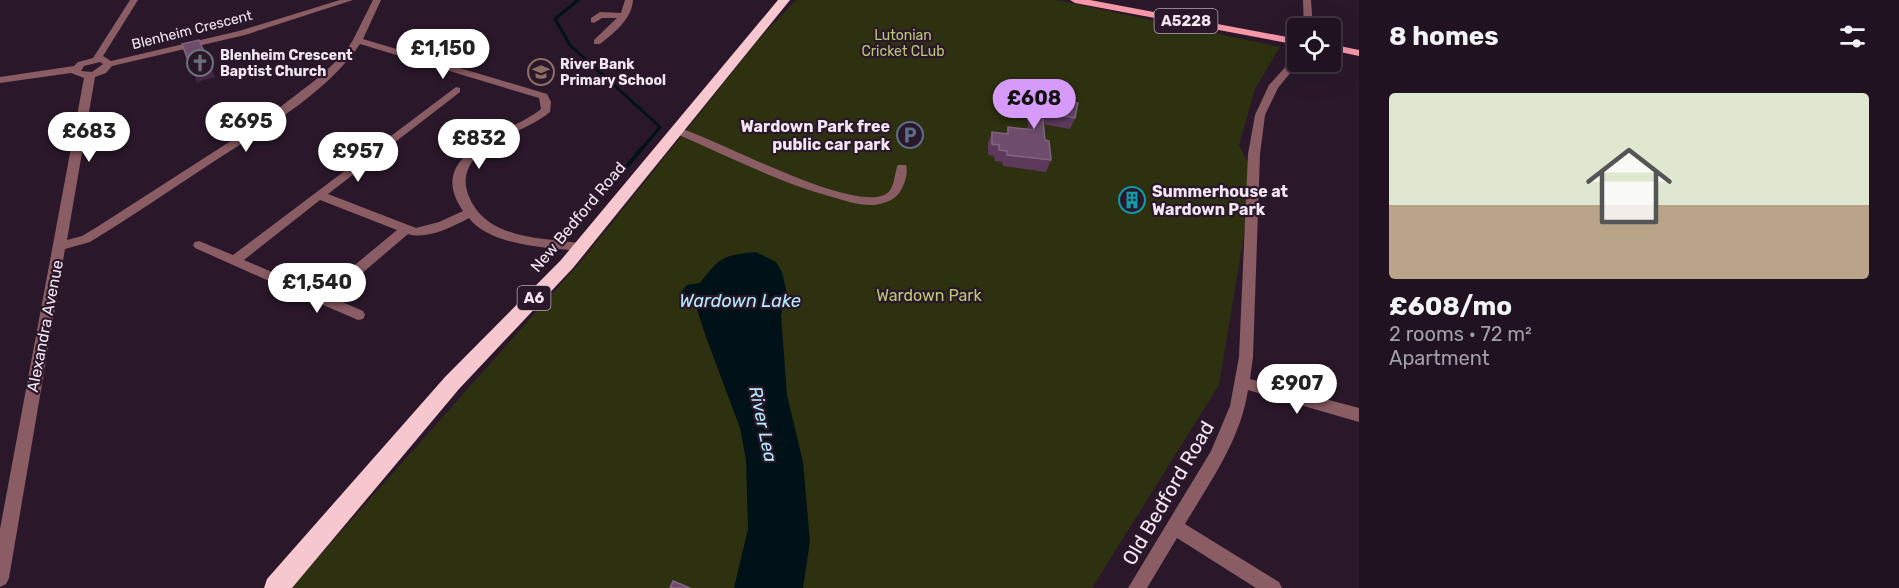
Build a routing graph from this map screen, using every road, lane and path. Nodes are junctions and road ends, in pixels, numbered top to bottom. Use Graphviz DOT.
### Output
graph roads {
  1 [pos="134,0"];
  2 [pos="349,0"];
  3 [pos="377,0"];
  4 [pos="784,0"];
  5 [pos="1307,0"];
  6 [pos="1082,1"];
  7 [pos="632,5"];
  8 [pos="622,15"];
  9 [pos="1308,18"];
  10 [pos="594,20"];
  11 [pos="358,40"];
  12 [pos="1287,40"];
  13 [pos="597,42"];
  14 [pos="1341,50"];
  15 [pos="1359,53"];
  16 [pos="97,59"];
  17 [pos="109,64"];
  18 [pos="75,69"];
  19 [pos="1287,70"];
  20 [pos="90,75"];
  21 [pos="0,80"];
  22 [pos="456,90"];
  23 [pos="676,130"];
  24 [pos="902,167"];
  25 [pos="319,195"];
  26 [pos="470,212"];
  27 [pos="405,230"];
  28 [pos="199,245"];
  29 [pos="61,246"];
  30 [pos="580,248"];
  31 [pos="234,261"];
  32 [pos="269,276"];
  33 [pos="289,285"];
  34 [pos="322,299"];
  35 [pos="358,315"];
  36 [pos="1243,383"];
  37 [pos="1359,415"];
  38 [pos="1174,527"];
  39 [pos="0,578"];
  40 [pos="276,588"];
  41 [pos="1137,588"];
  42 [pos="1273,588"];
  1 -- 16 [label="street"];
  2 -- 17 [label="street, Blenheim Crescent"];
  3 -- 11 [label="street"];
  4 -- 23 [label="highway, New Bedford Road / A6"];
  5 -- 9 [label="street"];
  6 -- 12 [label="main road, A5228"];
  7 -- 8 [label="street"];
  8 -- 10 [label="street"];
  8 -- 13 [label="street"];
  11 -- 26 [label="street"];
  11 -- 29 [label="street"];
  14 -- 15 [label="main road"];
  16 -- 17 [label="street"];
  16 -- 18 [label="street"];
  17 -- 20 [label="street, Blenheim Crescent"];
  18 -- 20 [label="street"];
  18 -- 21 [label="street"];
  19 -- 36 [label="street, Old Bedford Road"];
  20 -- 29 [label="street, Alexandra Avenue"];
  22 -- 25 [label="street"];
  23 -- 24 [label="street"];
  23 -- 30 [label="highway, New Bedford Road / A6"];
  25 -- 27 [label="street"];
  25 -- 31 [label="street"];
  26 -- 27 [label="street"];
  26 -- 30 [label="street"];
  27 -- 34 [label="street"];
  28 -- 31 [label="street"];
  29 -- 39 [label="street, Alexandra Avenue"];
  30 -- 40 [label="highway, New Bedford Road / A6"];
  31 -- 32 [label="street"];
  33 -- 34 [label="street"];
  34 -- 35 [label="street"];
  36 -- 37 [label="street"];
  36 -- 38 [label="street, Old Bedford Road"];
  38 -- 41 [label="street, Old Bedford Road"];
  38 -- 42 [label="street"];
}
